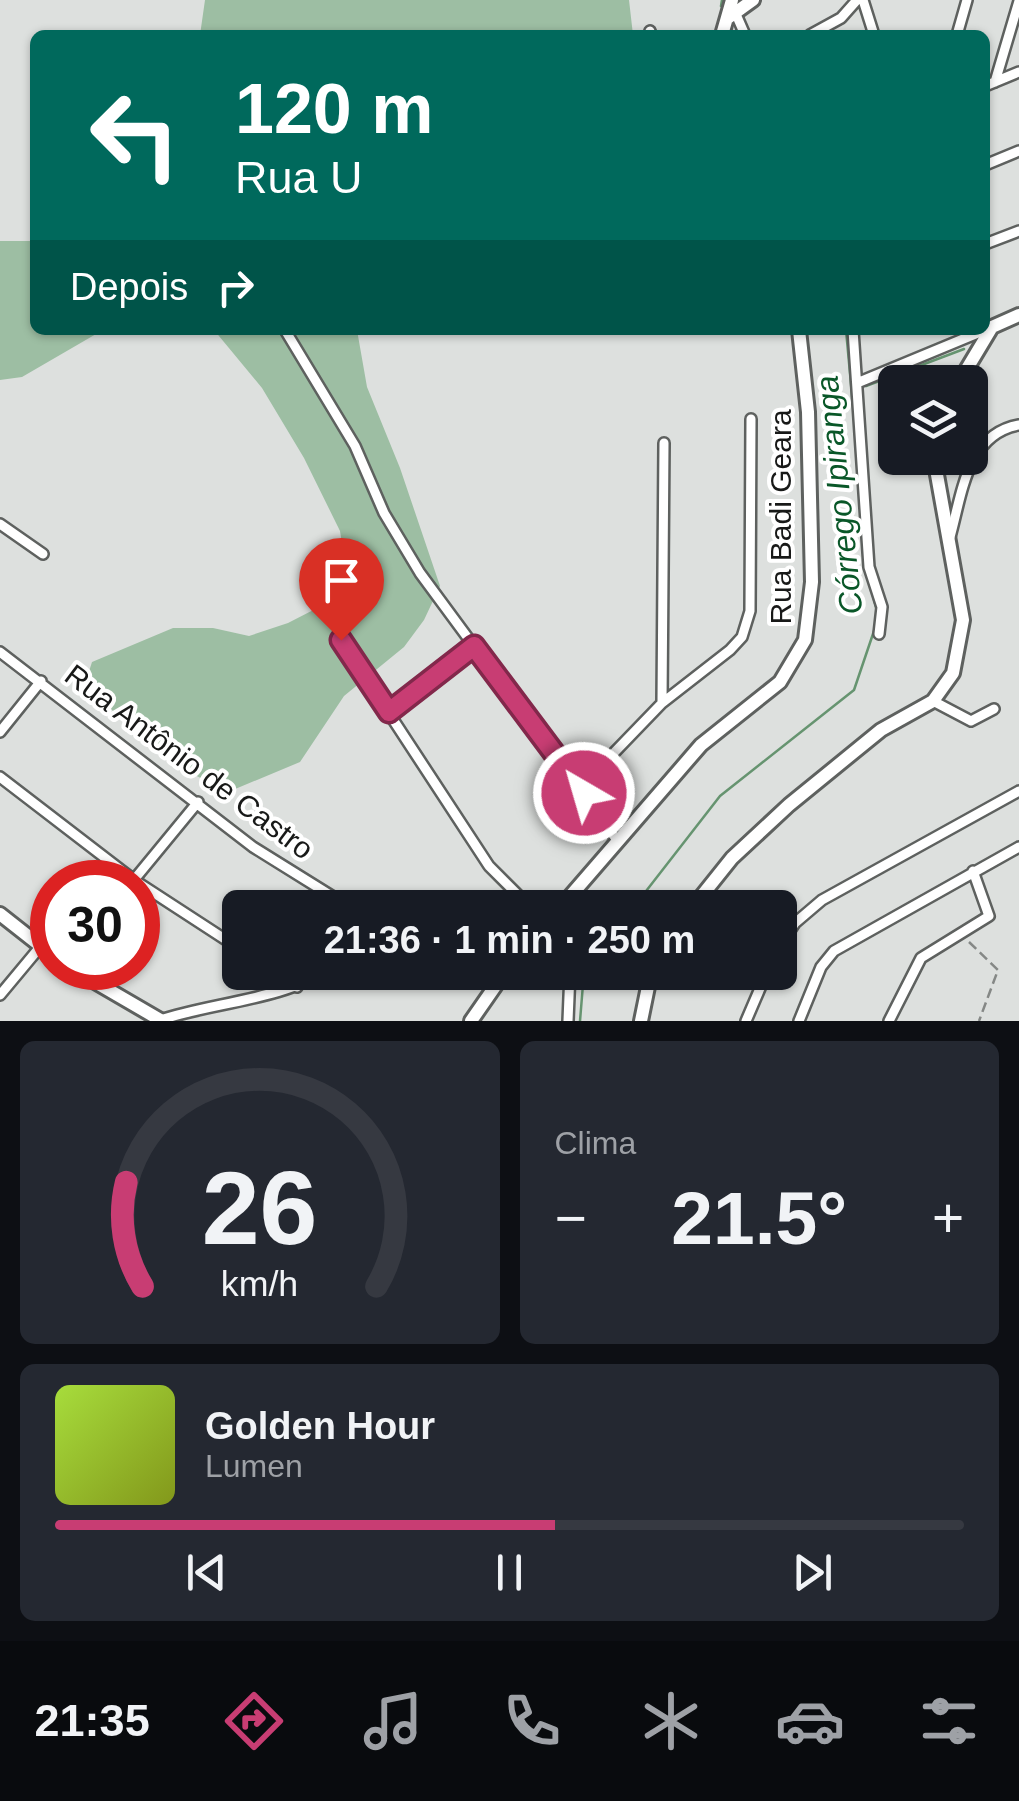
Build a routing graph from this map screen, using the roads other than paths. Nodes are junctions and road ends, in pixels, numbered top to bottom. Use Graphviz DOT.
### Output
graph roads {
  1 [pos="752,0"];
  2 [pos="860,0"];
  3 [pos="968,0"];
  4 [pos="1019,2"];
  5 [pos="732,10"];
  6 [pos="819,30"];
  7 [pos="872,30"];
  8 [pos="959,30"];
  9 [pos="1019,72"];
  10 [pos="990,84"];
  11 [pos="1019,151"];
  12 [pos="990,163"];
  13 [pos="1019,230"];
  14 [pos="990,242"];
  15 [pos="1019,315"];
  16 [pos="990,328"];
  17 [pos="288,335"];
  18 [pos="800,335"];
  19 [pos="853,335"];
  20 [pos="973,335"];
  21 [pos="984,335"];
  22 [pos="968,365"];
  23 [pos="857,383"];
  24 [pos="751,419"];
  25 [pos="1019,425"];
  26 [pos="664,443"];
  27 [pos="937,475"];
  28 [pos="0,524"];
  29 [pos="949,542"];
  30 [pos="43,554"];
  31 [pos="878,634"];
  32 [pos="341,640"];
  33 [pos="474,646"];
  34 [pos="0,652"];
  35 [pos="41,682"];
  36 [pos="933,701"];
  37 [pos="662,703"];
  38 [pos="994,710"];
  39 [pos="389,712"];
  40 [pos="0,732"];
  41 [pos="0,777"];
  42 [pos="580,788"];
  43 [pos="1019,791"];
  44 [pos="198,802"];
  45 [pos="617,840"];
  46 [pos="1019,847"];
  47 [pos="106,860"];
  48 [pos="150,860"];
  49 [pos="972,871"];
  50 [pos="322,890"];
  51 [pos="513,890"];
  52 [pos="575,890"];
  53 [pos="706,890"];
  54 [pos="160,898"];
  55 [pos="0,914"];
  56 [pos="797,922"];
  57 [pos="222,938"];
  58 [pos="30,939"];
  59 [pos="30,959"];
  60 [pos="109,990"];
  61 [pos="283,990"];
  62 [pos="492,990"];
  63 [pos="569,990"];
  64 [pos="647,990"];
  65 [pos="759,990"];
  66 [pos="0,995"];
  67 [pos="162,1021"];
  68 [pos="470,1021"];
  69 [pos="568,1021"];
  70 [pos="641,1021"];
  71 [pos="746,1021"];
  72 [pos="799,1021"];
  73 [pos="889,1021"];
  1 -- 5 [label="street"];
  2 -- 6 [label="street"];
  2 -- 7 [label="street"];
  3 -- 8 [label="street"];
  4 -- 10 [label="street"];
  9 -- 10 [label="street"];
  11 -- 12 [label="street"];
  13 -- 14 [label="street"];
  15 -- 16 [label="street"];
  17 -- 33 [label="street"];
  18 -- 45 [label="street, Rua Badi Geara"];
  19 -- 23 [label="street"];
  20 -- 23 [label="street"];
  21 -- 22 [label="street"];
  23 -- 31 [label="street"];
  24 -- 37 [label="street"];
  25 -- 29 [label="street"];
  26 -- 37 [label="street"];
  27 -- 29 [label="street"];
  28 -- 30 [label="street"];
  29 -- 36 [label="street"];
  32 -- 39 [label="street"];
  33 -- 39 [label="street"];
  33 -- 42 [label="street"];
  34 -- 35 [label="street, Rua Antônio de Castro"];
  35 -- 40 [label="street"];
  35 -- 44 [label="street, Rua Antônio de Castro"];
  36 -- 38 [label="street"];
  36 -- 53 [label="street"];
  37 -- 42 [label="street"];
  39 -- 51 [label="street"];
  41 -- 47 [label="street"];
  42 -- 45 [label="street"];
  43 -- 56 [label="street"];
  44 -- 48 [label="street"];
  44 -- 50 [label="street, Rua Antônio de Castro"];
  45 -- 52 [label="street, Rua Badi Geara"];
  46 -- 49 [label="street"];
  49 -- 72 [label="street"];
  49 -- 73 [label="street"];
  54 -- 57 [label="street"];
  55 -- 58 [label="street"];
  59 -- 66 [label="street"];
  60 -- 67 [label="street"];
  61 -- 67 [label="street"];
  62 -- 68 [label="street"];
  63 -- 69 [label="street"];
  64 -- 70 [label="street"];
  65 -- 71 [label="street"];
}
